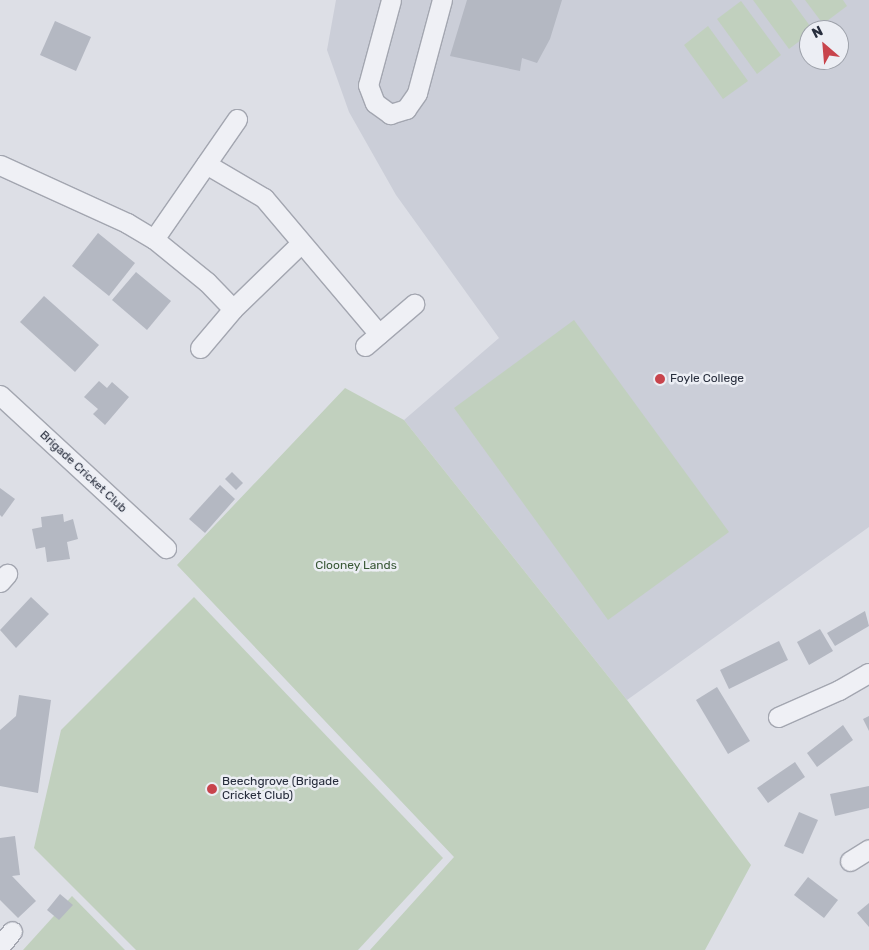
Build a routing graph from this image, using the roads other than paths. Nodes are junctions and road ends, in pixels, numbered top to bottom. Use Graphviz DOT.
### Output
graph roads {
  1 [pos="391,0"];
  2 [pos="442,0"];
  3 [pos="237,119"];
  4 [pos="206,164"];
  5 [pos="0,165"];
  6 [pos="154,239"];
  7 [pos="301,243"];
  8 [pos="414,304"];
  9 [pos="233,309"];
  10 [pos="200,348"];
  11 [pos="0,396"];
  12 [pos="166,548"];
  13 [pos="869,673"];
  14 [pos="778,717"];
  15 [pos="869,849"];
  16 [pos="850,861"];
  17 [pos="12,931"];
  18 [pos="0,946"];
  1 -- 2 [label="street"];
  3 -- 4 [label="street"];
  4 -- 6 [label="street"];
  4 -- 7 [label="street"];
  5 -- 6 [label="street"];
  6 -- 9 [label="street"];
  7 -- 8 [label="street"];
  7 -- 9 [label="street"];
  9 -- 10 [label="street"];
  11 -- 12 [label="street, Brigade Cricket Club"];
  13 -- 14 [label="street"];
  15 -- 16 [label="street"];
  17 -- 18 [label="street"];
}
